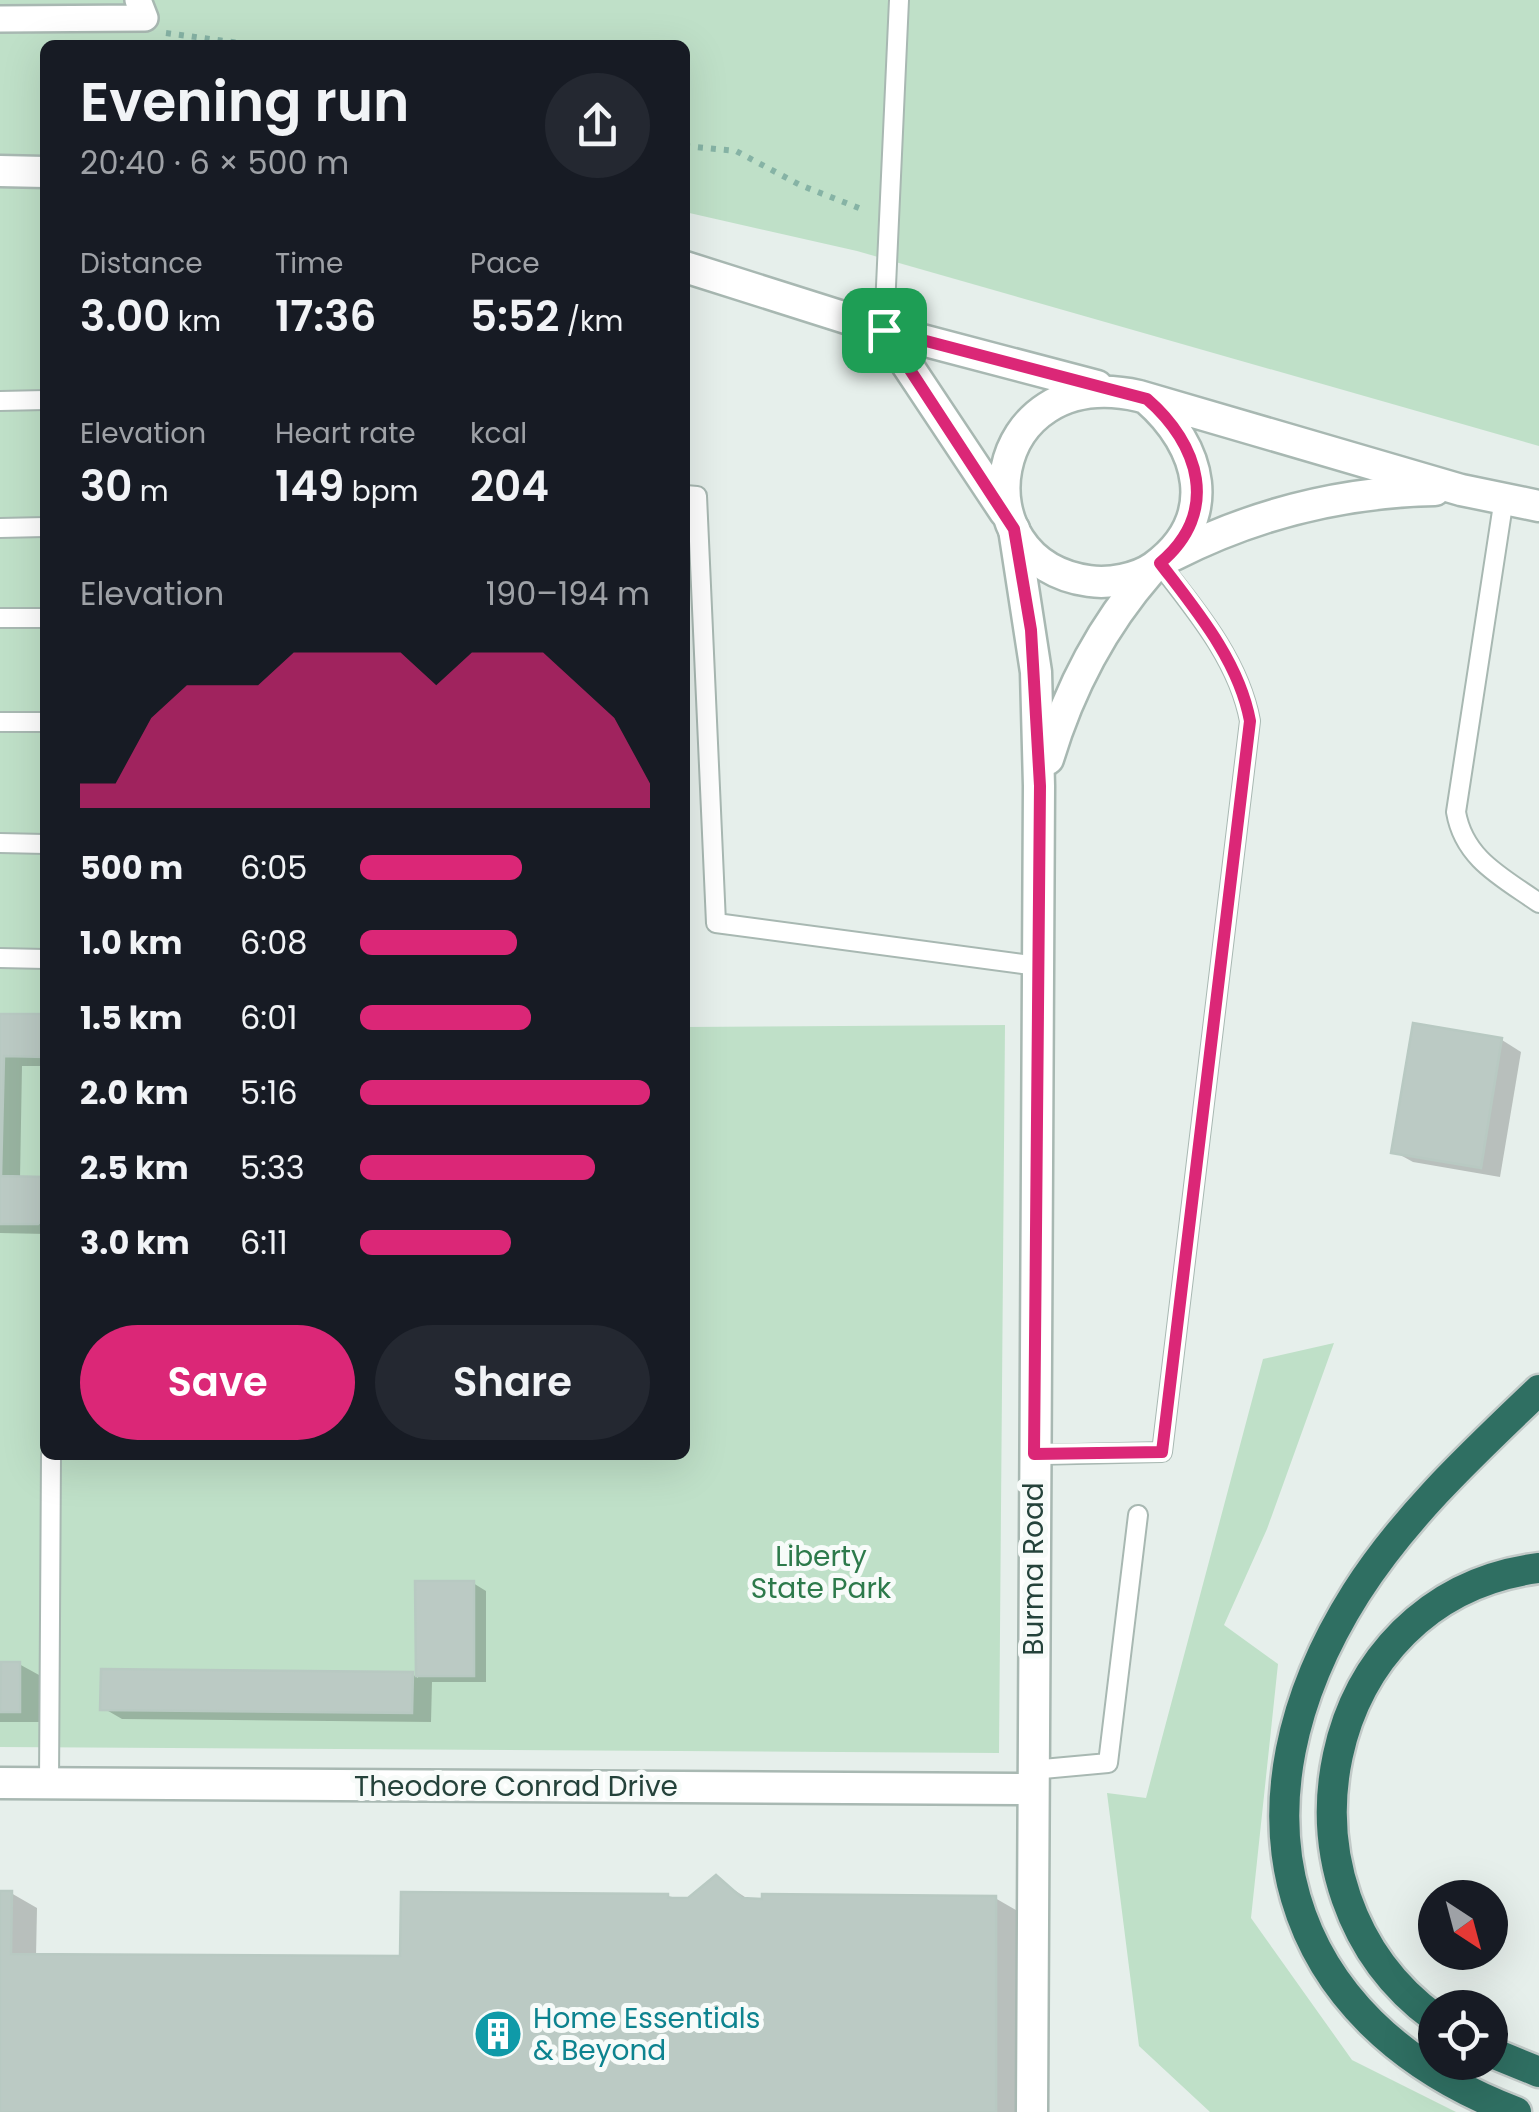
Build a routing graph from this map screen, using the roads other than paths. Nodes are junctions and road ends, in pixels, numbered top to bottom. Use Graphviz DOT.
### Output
graph roads {
  1 [pos="899,0"];
  2 [pos="142,9"];
  3 [pos="0,19"];
  4 [pos="0,171"];
  5 [pos="40,172"];
  6 [pos="690,269"];
  7 [pos="884,330"];
  8 [pos="1143,398"];
  9 [pos="40,400"];
  10 [pos="0,401"];
  11 [pos="1461,490"];
  12 [pos="690,495"];
  13 [pos="1504,498"];
  14 [pos="1539,506"];
  15 [pos="1011,522"];
  16 [pos="40,527"];
  17 [pos="0,528"];
  18 [pos="1158,564"];
  19 [pos="0,618"];
  20 [pos="40,618"];
  21 [pos="0,722"];
  22 [pos="40,722"];
  23 [pos="1040,786"];
  24 [pos="0,843"];
  25 [pos="40,844"];
  26 [pos="1539,903"];
  27 [pos="0,958"];
  28 [pos="40,959"];
  29 [pos="1038,966"];
  30 [pos="1539,1390"];
  31 [pos="1034,1454"];
  32 [pos="51,1460"];
  33 [pos="1138,1515"];
  34 [pos="1539,1568"];
  35 [pos="1032,1779"];
  36 [pos="0,1783"];
  37 [pos="48,1784"];
  38 [pos="1418,2002"];
  39 [pos="1508,2059"];
  40 [pos="1539,2072"];
  41 [pos="1032,2112"];
  42 [pos="1516,2112"];
  1 -- 7 [label="lane"];
  2 -- 3 [label="street"];
  4 -- 5 [label="street"];
  6 -- 7 [label="street"];
  7 -- 8 [label="street"];
  7 -- 15 [label="street"];
  8 -- 11 [label="street"];
  8 -- 15 [label="street"];
  8 -- 18 [label="street"];
  9 -- 10 [label="lane"];
  11 -- 13 [label="street"];
  11 -- 18 [label="street"];
  12 -- 29 [label="lane"];
  13 -- 14 [label="street"];
  13 -- 26 [label="lane"];
  15 -- 18 [label="street"];
  15 -- 23 [label="street, Burma Road"];
  16 -- 17 [label="lane"];
  18 -- 23 [label="street, Burma Road"];
  18 -- 31 [label="lane"];
  19 -- 20 [label="lane"];
  21 -- 22 [label="lane"];
  23 -- 29 [label="street, Burma Road"];
  24 -- 25 [label="lane"];
  27 -- 28 [label="lane"];
  29 -- 31 [label="street, Burma Road"];
  30 -- 42 [label="highway"];
  31 -- 35 [label="street, Burma Road"];
  32 -- 37 [label="lane"];
  33 -- 35 [label="lane"];
  34 -- 38 [label="highway"];
  35 -- 37 [label="street, Theodore Conrad Drive"];
  35 -- 41 [label="street, Burma Road"];
  36 -- 37 [label="street, Theodore Conrad Drive"];
  39 -- 40 [label="highway"];
}
